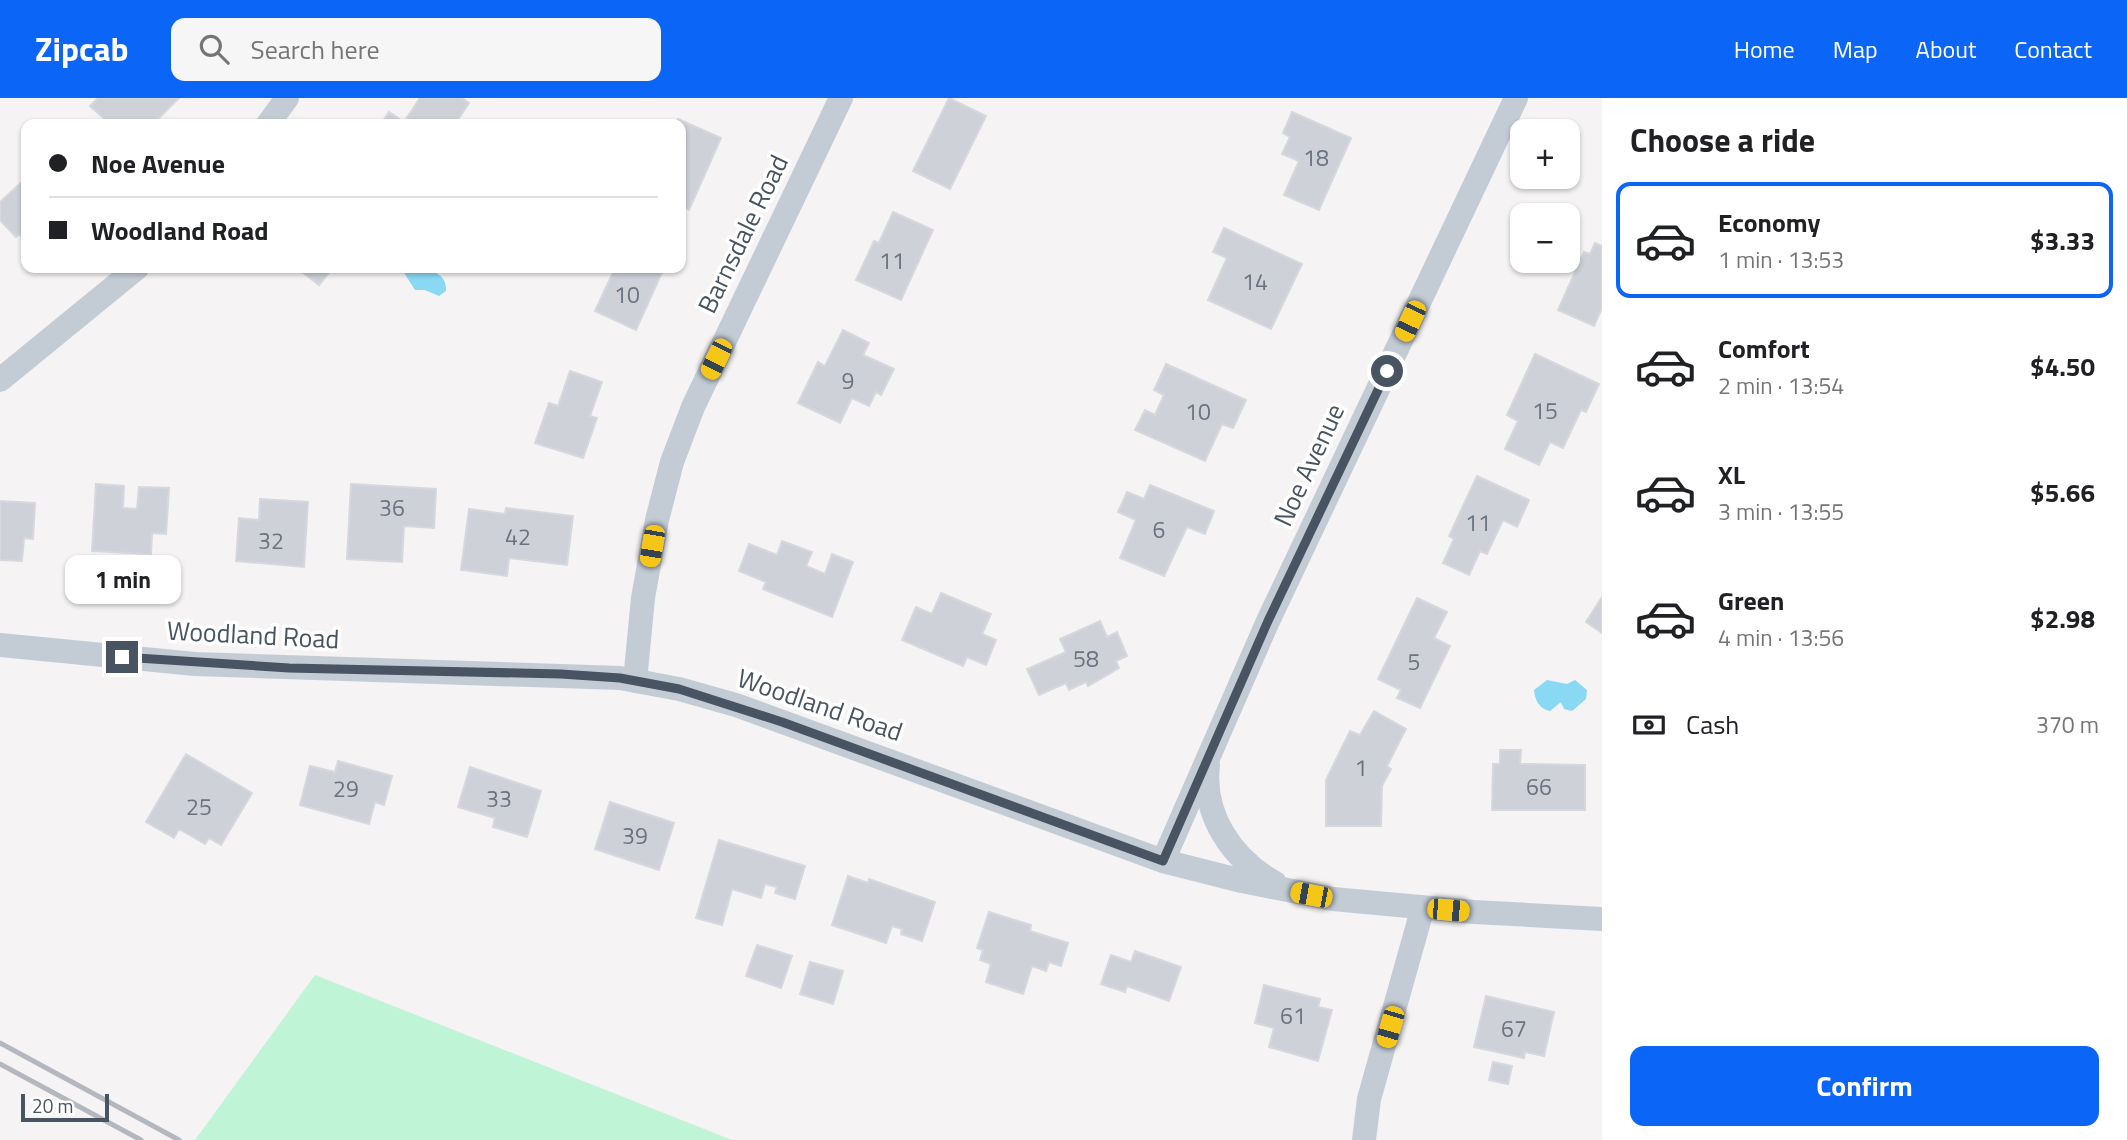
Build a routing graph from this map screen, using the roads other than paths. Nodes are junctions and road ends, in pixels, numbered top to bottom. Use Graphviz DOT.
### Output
graph roads {
  1 [pos="288,98"];
  2 [pos="841,98"];
  3 [pos="1516,98"];
  4 [pos="272,119"];
  5 [pos="131,273"];
  6 [pos="0,380"];
  7 [pos="0,645"];
  8 [pos="635,681"];
  9 [pos="1208,757"];
  10 [pos="1163,861"];
  11 [pos="1289,891"];
  12 [pos="1423,907"];
  13 [pos="1602,919"];
  14 [pos="1364,1140"];
  1 -- 4 [label="street"];
  2 -- 8 [label="street, Barnsdale Road"];
  3 -- 9 [label="street, Noe Avenue"];
  5 -- 6 [label="street"];
  7 -- 8 [label="street, Woodland Road"];
  8 -- 10 [label="street, Woodland Road"];
  9 -- 10 [label="street, Noe Avenue"];
  9 -- 11 [label="street"];
  10 -- 11 [label="street, Woodland Road"];
  11 -- 12 [label="street, Woodland Road"];
  12 -- 13 [label="street, Woodland Road"];
  12 -- 14 [label="street"];
}
